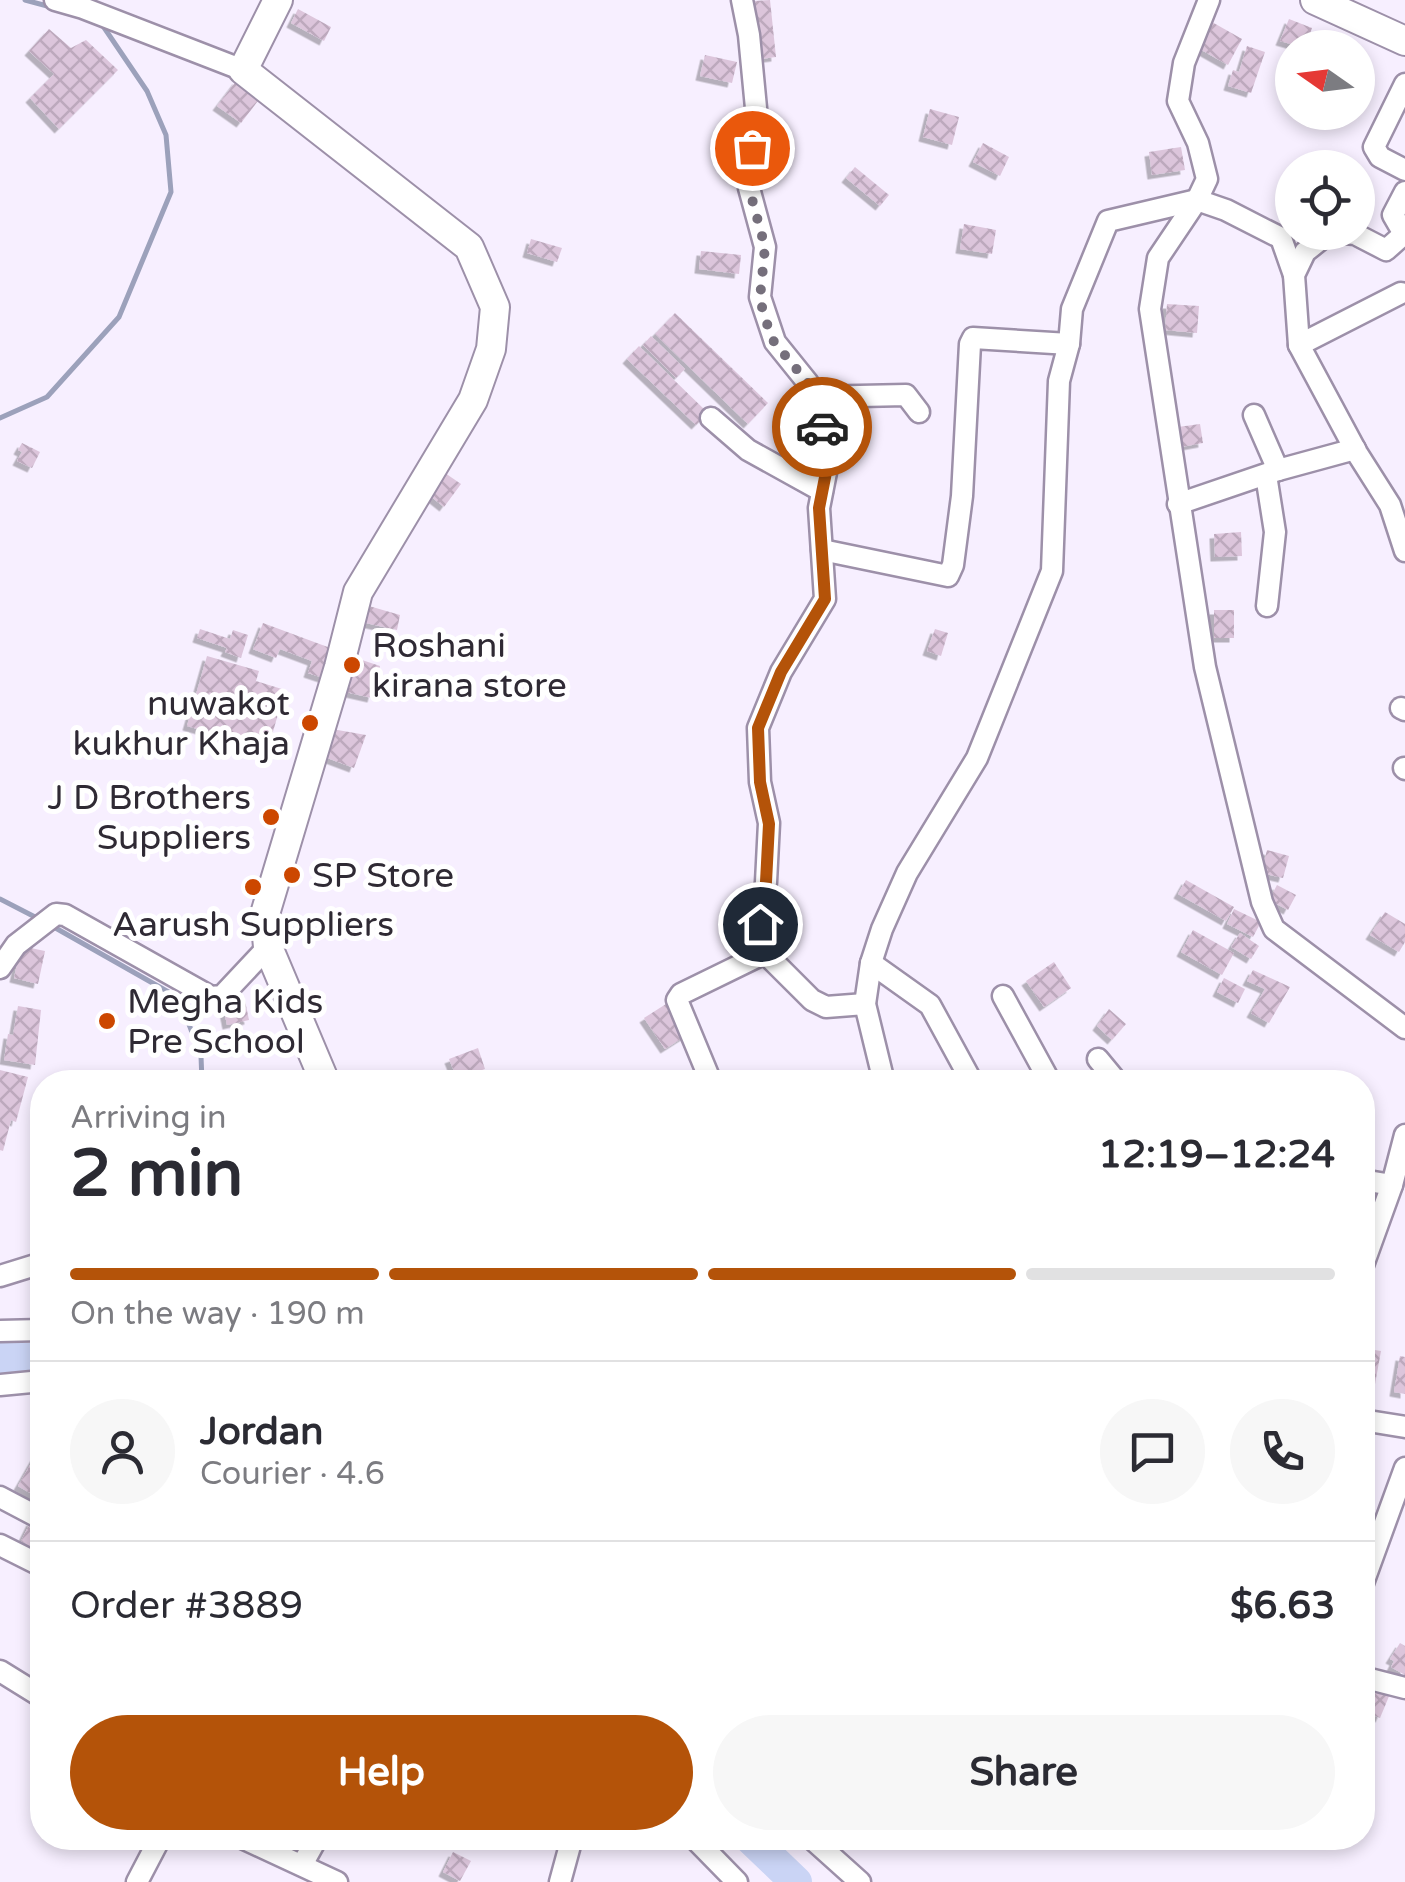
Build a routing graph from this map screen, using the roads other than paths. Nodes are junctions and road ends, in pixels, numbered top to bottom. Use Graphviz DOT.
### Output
graph roads {
  1 [pos="54,0"];
  2 [pos="278,0"];
  3 [pos="742,0"];
  4 [pos="1209,0"];
  5 [pos="1315,0"];
  6 [pos="1405,41"];
  7 [pos="243,70"];
  8 [pos="1405,84"];
  9 [pos="1405,170"];
  10 [pos="1405,192"];
  11 [pos="1196,200"];
  12 [pos="1375,244"];
  13 [pos="1307,250"];
  14 [pos="1294,275"];
  15 [pos="1401,293"];
  16 [pos="1068,344"];
  17 [pos="1299,345"];
  18 [pos="812,397"];
  19 [pos="919,412"];
  20 [pos="1254,415"];
  21 [pos="711,418"];
  22 [pos="1355,449"];
  23 [pos="1272,473"];
  24 [pos="822,490"];
  25 [pos="1397,499"];
  26 [pos="1178,504"];
  27 [pos="822,550"];
  28 [pos="1405,551"];
  29 [pos="1267,606"];
  30 [pos="268,947"];
  31 [pos="765,953"];
  32 [pos="872,963"];
  33 [pos="0,968"];
  34 [pos="1003,996"];
  35 [pos="865,1004"];
  36 [pos="1402,1018"];
  37 [pos="1098,1059"];
  38 [pos="320,1070"];
  39 [pos="707,1070"];
  40 [pos="881,1070"];
  41 [pos="965,1070"];
  42 [pos="1043,1070"];
  43 [pos="1108,1070"];
  44 [pos="1405,1135"];
  45 [pos="1375,1182"];
  46 [pos="1392,1185"];
  47 [pos="1375,1231"];
  48 [pos="30,1267"];
  49 [pos="0,1276"];
  50 [pos="30,1331"];
  51 [pos="0,1332"];
  52 [pos="30,1382"];
  53 [pos="0,1385"];
  54 [pos="1375,1422"];
  55 [pos="1405,1426"];
  56 [pos="1405,1468"];
  57 [pos="0,1496"];
  58 [pos="30,1512"];
  59 [pos="0,1545"];
  60 [pos="1375,1550"];
  61 [pos="30,1560"];
  62 [pos="0,1671"];
  63 [pos="1375,1680"];
  64 [pos="1405,1688"];
  65 [pos="30,1690"];
  66 [pos="154,1850"];
  67 [pos="269,1850"];
  68 [pos="310,1850"];
  69 [pos="569,1850"];
  70 [pos="706,1850"];
  71 [pos="824,1850"];
  72 [pos="302,1865"];
  73 [pos="137,1882"];
  74 [pos="337,1882"];
  75 [pos="560,1882"];
  76 [pos="737,1882"];
  77 [pos="860,1882"];
  1 -- 7 [label="street"];
  2 -- 7 [label="street"];
  3 -- 18 [label="street"];
  4 -- 11 [label="street"];
  5 -- 6 [label="street"];
  7 -- 30 [label="street"];
  8 -- 9 [label="street"];
  10 -- 12 [label="street"];
  11 -- 14 [label="street"];
  11 -- 16 [label="street"];
  11 -- 26 [label="street"];
  13 -- 14 [label="street"];
  14 -- 17 [label="street"];
  15 -- 17 [label="street"];
  16 -- 27 [label="street"];
  16 -- 32 [label="street"];
  17 -- 22 [label="street"];
  18 -- 19 [label="street"];
  18 -- 24 [label="street"];
  20 -- 23 [label="street"];
  21 -- 24 [label="street"];
  22 -- 23 [label="street"];
  22 -- 25 [label="street"];
  23 -- 26 [label="street"];
  23 -- 29 [label="street"];
  24 -- 27 [label="street"];
  25 -- 28 [label="street"];
  26 -- 36 [label="street"];
  27 -- 31 [label="street"];
  30 -- 33 [label="street"];
  30 -- 38 [label="street"];
  31 -- 35 [label="street"];
  31 -- 39 [label="street"];
  32 -- 35 [label="street"];
  32 -- 41 [label="street"];
  34 -- 42 [label="street"];
  35 -- 40 [label="street"];
  37 -- 43 [label="street"];
  44 -- 46 [label="street"];
  45 -- 46 [label="street"];
  46 -- 47 [label="street"];
  48 -- 49 [label="street"];
  50 -- 51 [label="street"];
  52 -- 53 [label="street"];
  54 -- 55 [label="street"];
  56 -- 60 [label="street"];
  57 -- 58 [label="street"];
  59 -- 61 [label="street"];
  62 -- 65 [label="street"];
  63 -- 64 [label="street"];
  66 -- 73 [label="street"];
  67 -- 72 [label="street"];
  68 -- 72 [label="street"];
  69 -- 75 [label="street"];
  70 -- 76 [label="street"];
  71 -- 77 [label="street"];
  72 -- 74 [label="street"];
}
